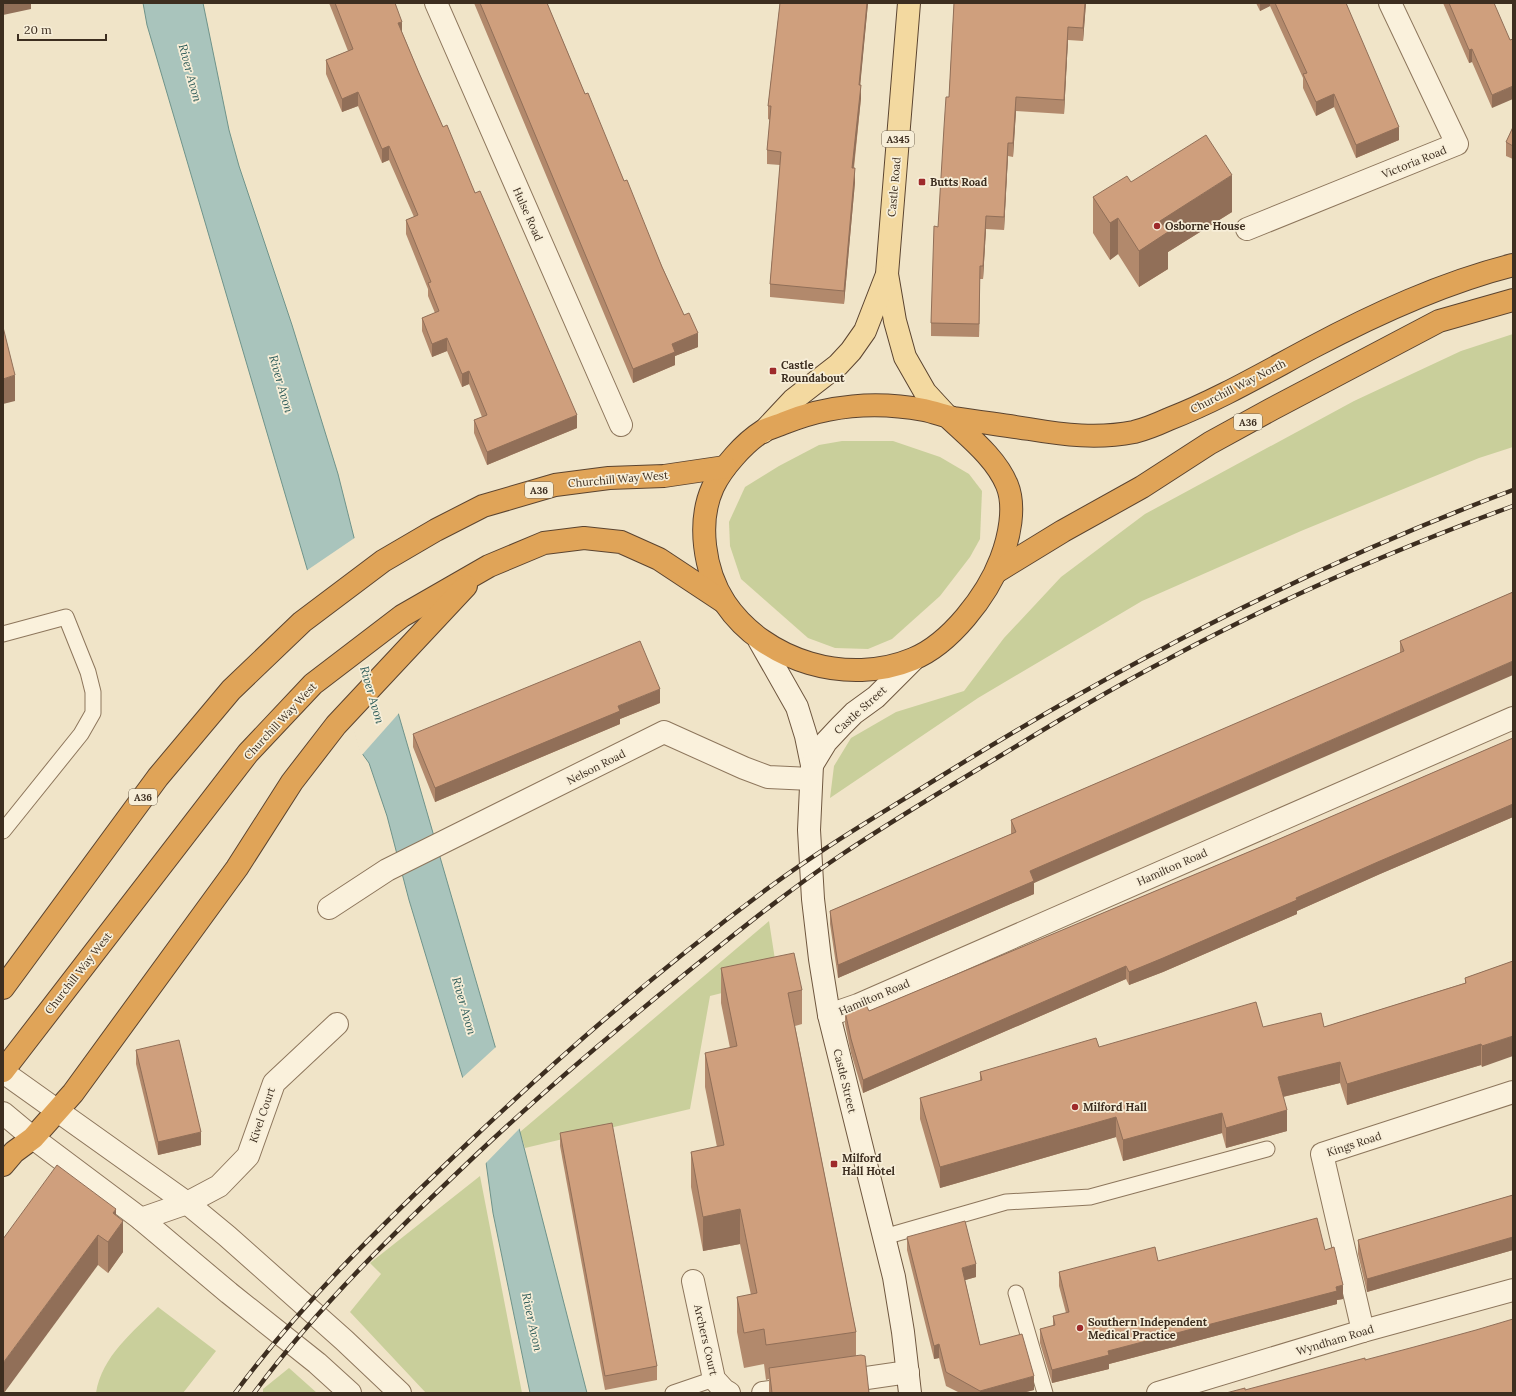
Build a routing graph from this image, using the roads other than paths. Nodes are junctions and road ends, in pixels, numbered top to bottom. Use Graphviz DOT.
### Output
graph roads {
  1 [pos="436,3"];
  2 [pos="909,3"];
  3 [pos="1390,3"];
  4 [pos="1247,229"];
  5 [pos="1513,265"];
  6 [pos="887,274"];
  7 [pos="1513,300"];
  8 [pos="948,417"];
  9 [pos="621,425"];
  10 [pos="762,432"];
  11 [pos="725,467"];
  12 [pos="480,571"];
  13 [pos="996,572"];
  14 [pos="724,602"];
  15 [pos="3,634"];
  16 [pos="759,640"];
  17 [pos="914,659"];
  18 [pos="1513,718"];
  19 [pos="812,772"];
  20 [pos="3,831"];
  21 [pos="328,908"];
  22 [pos="3,988"];
  23 [pos="829,1015"];
  24 [pos="337,1024"];
  25 [pos="3,1071"];
  26 [pos="1513,1092"];
  27 [pos="58,1111"];
  28 [pos="3,1113"];
  29 [pos="33,1138"];
  30 [pos="1267,1149"];
  31 [pos="3,1165"];
  32 [pos="187,1203"];
  33 [pos="141,1219"];
  34 [pos="884,1237"];
  35 [pos="693,1281"];
  36 [pos="1513,1290"];
  37 [pos="1016,1293"];
  38 [pos="1363,1331"];
  39 [pos="908,1372"];
  40 [pos="722,1386"];
  41 [pos="350,1393"];
  42 [pos="400,1393"];
  43 [pos="674,1393"];
  44 [pos="763,1393"];
  45 [pos="910,1393"];
  46 [pos="1045,1393"];
  47 [pos="1158,1393"];
  1 -- 9 [label="street, Hulse Road"];
  2 -- 6 [label="main road, Castle Road / A345"];
  3 -- 4 [label="street, Victoria Road"];
  5 -- 8 [label="highway, Churchill Way North"];
  6 -- 8 [label="main road, A345"];
  6 -- 10 [label="main road, A345"];
  7 -- 13 [label="highway, A36"];
  8 -- 10 [label="highway"];
  8 -- 13 [label="highway"];
  10 -- 11 [label="highway"];
  11 -- 14 [label="highway"];
  11 -- 22 [label="highway, Churchill Way West / A36"];
  12 -- 14 [label="highway, Churchill Way West"];
  12 -- 25 [label="highway, Churchill Way West"];
  12 -- 27 [label="highway"];
  13 -- 17 [label="highway"];
  14 -- 16 [label="highway"];
  15 -- 20 [label="lane"];
  16 -- 17 [label="highway"];
  16 -- 19 [label="street, Castle Street"];
  17 -- 19 [label="street, Castle Street"];
  18 -- 23 [label="street, Hamilton Road"];
  19 -- 21 [label="street, Nelson Road"];
  19 -- 23 [label="street, Castle Street"];
  23 -- 34 [label="street, Castle Street"];
  24 -- 32 [label="street, Kivel Court"];
  25 -- 27 [label="street"];
  26 -- 38 [label="street, Kings Road"];
  27 -- 29 [label="highway"];
  27 -- 32 [label="street"];
  28 -- 29 [label="street"];
  29 -- 31 [label="highway"];
  29 -- 33 [label="street"];
  30 -- 34 [label="lane"];
  32 -- 33 [label="street, Kivel Court"];
  32 -- 42 [label="street"];
  33 -- 41 [label="street"];
  34 -- 39 [label="street, Castle Street"];
  35 -- 40 [label="street, Archers Court"];
  36 -- 38 [label="street, Wyndham Road"];
  37 -- 46 [label="lane"];
  38 -- 47 [label="street, Wyndham Road"];
  39 -- 44 [label="street"];
  39 -- 45 [label="street, Castle Street"];
  40 -- 43 [label="lane"];
}
